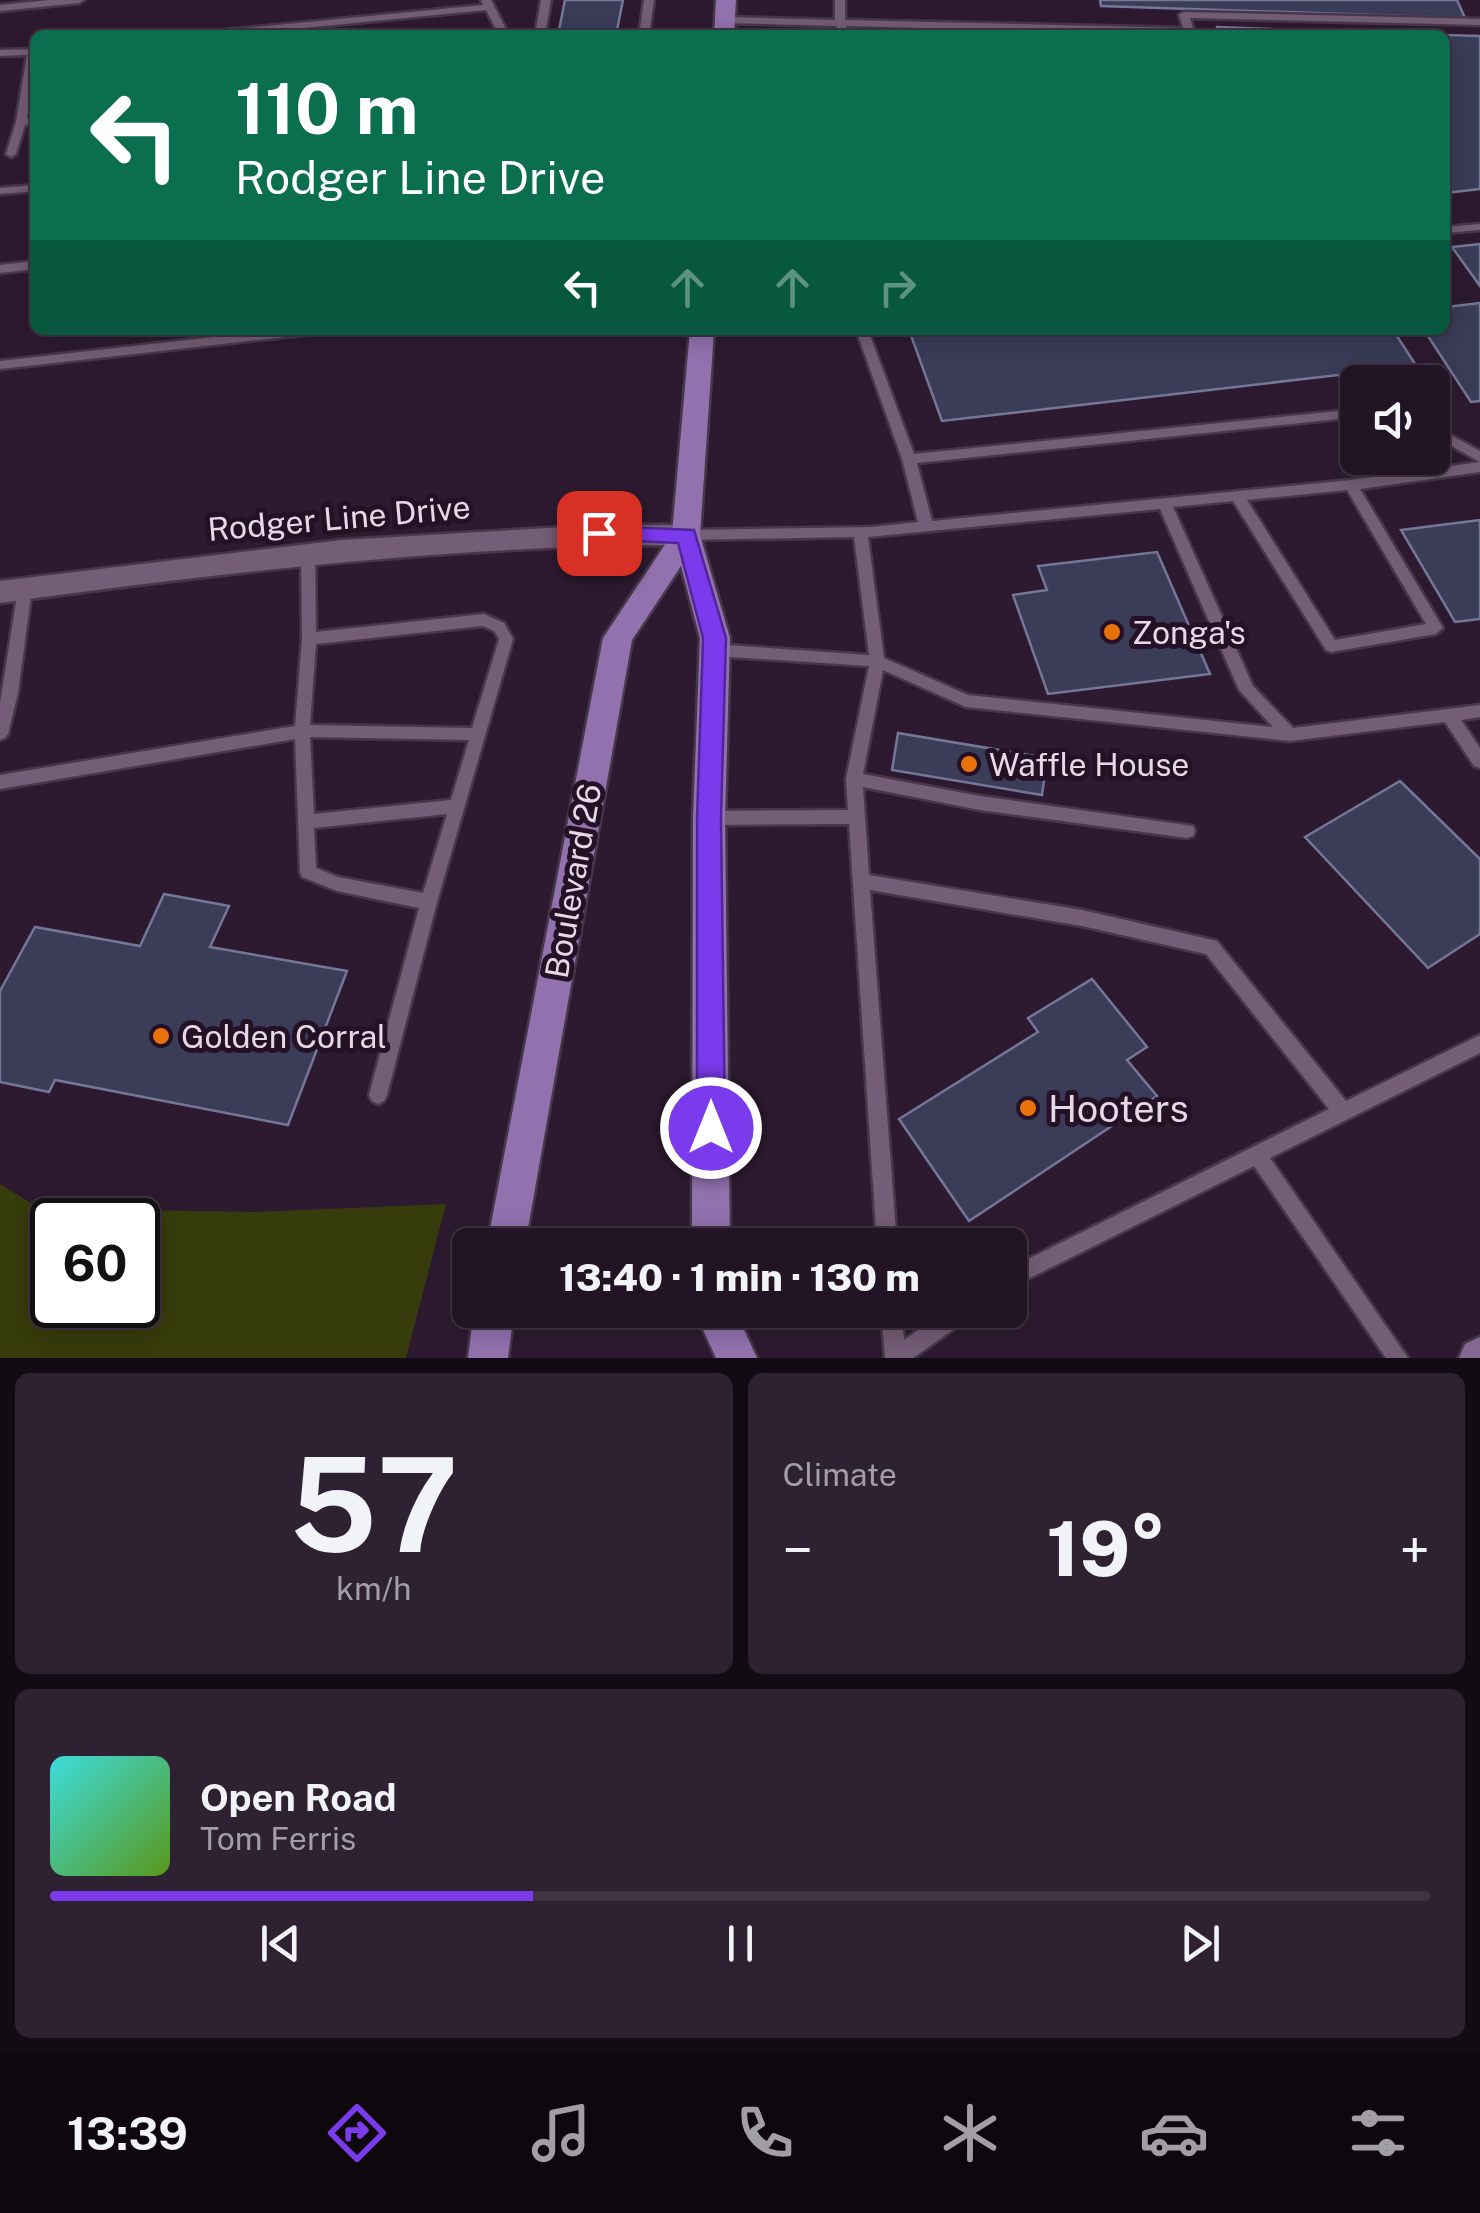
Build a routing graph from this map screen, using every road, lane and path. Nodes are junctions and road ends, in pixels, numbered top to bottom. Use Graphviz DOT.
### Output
graph roads {
  1 [pos="79,0"];
  2 [pos="546,0"];
  3 [pos="649,0"];
  4 [pos="840,0"];
  5 [pos="487,3"];
  6 [pos="0,8"];
  7 [pos="724,12"];
  8 [pos="1480,22"];
  9 [pos="840,23"];
  10 [pos="248,30"];
  11 [pos="501,30"];
  12 [pos="541,30"];
  13 [pos="645,30"];
  14 [pos="844,30"];
  15 [pos="1021,30"];
  16 [pos="1188,30"];
  17 [pos="30,52"];
  18 [pos="0,53"];
  19 [pos="30,74"];
  20 [pos="30,121"];
  21 [pos="21,122"];
  22 [pos="11,154"];
  23 [pos="30,189"];
  24 [pos="0,192"];
  25 [pos="1480,227"];
  26 [pos="1450,230"];
  27 [pos="30,266"];
  28 [pos="0,269"];
  29 [pos="267,335"];
  30 [pos="702,335"];
  31 [pos="864,335"];
  32 [pos="0,365"];
  33 [pos="1340,415"];
  34 [pos="1450,440"];
  35 [pos="1480,456"];
  36 [pos="909,458"];
  37 [pos="1480,467"];
  38 [pos="1351,485"];
  39 [pos="1237,496"];
  40 [pos="1164,502"];
  41 [pos="926,524"];
  42 [pos="860,532"];
  43 [pos="686,535"];
  44 [pos="308,552"];
  45 [pos="13,590"];
  46 [pos="309,639"];
  47 [pos="714,650"];
  48 [pos="877,660"];
  49 [pos="1480,711"];
  50 [pos="1449,715"];
  51 [pos="302,731"];
  52 [pos="0,734"];
  53 [pos="478,734"];
  54 [pos="1290,735"];
  55 [pos="1480,761"];
  56 [pos="854,779"];
  57 [pos="0,782"];
  58 [pos="457,806"];
  59 [pos="856,816"];
  60 [pos="709,818"];
  61 [pos="306,822"];
  62 [pos="1187,831"];
  63 [pos="860,880"];
  64 [pos="428,902"];
  65 [pos="1480,1044"];
  66 [pos="378,1096"];
  67 [pos="1343,1112"];
  68 [pos="1256,1155"];
  69 [pos="509,1228"];
  70 [pos="710,1228"];
  71 [pos="885,1228"];
  72 [pos="1027,1270"];
  73 [pos="492,1328"];
  74 [pos="711,1328"];
  75 [pos="721,1328"];
  76 [pos="893,1328"];
  77 [pos="938,1328"];
  78 [pos="488,1358"];
  79 [pos="710,1358"];
  80 [pos="736,1358"];
  81 [pos="896,1358"];
  82 [pos="1398,1358"];
  1 -- 6 [label="lane"];
  2 -- 12 [label="lane"];
  3 -- 13 [label="lane"];
  4 -- 9 [label="lane"];
  5 -- 10 [label="lane"];
  5 -- 11 [label="lane"];
  7 -- 9 [label="lane"];
  8 -- 16 [label="lane"];
  9 -- 14 [label="lane"];
  9 -- 15 [label="lane"];
  17 -- 18 [label="lane"];
  19 -- 21 [label="lane"];
  20 -- 21 [label="lane"];
  21 -- 22 [label="lane"];
  23 -- 24 [label="lane"];
  25 -- 26 [label="lane"];
  27 -- 28 [label="lane"];
  29 -- 32 [label="lane"];
  30 -- 43 [label="main road, Boulevard 26"];
  31 -- 36 [label="lane"];
  33 -- 36 [label="lane"];
  34 -- 35 [label="lane"];
  36 -- 41 [label="lane"];
  37 -- 38 [label="lane"];
  38 -- 39 [label="lane"];
  38 -- 39 [label="lane"];
  39 -- 40 [label="lane"];
  40 -- 41 [label="lane"];
  40 -- 54 [label="lane"];
  41 -- 42 [label="lane"];
  42 -- 43 [label="lane"];
  42 -- 48 [label="lane"];
  43 -- 44 [label="street, Rodger Line Drive"];
  43 -- 47 [label="main road, Boulevard 26"];
  43 -- 69 [label="main road, Boulevard 26"];
  44 -- 45 [label="street, Rodger Line Drive"];
  44 -- 46 [label="lane"];
  45 -- 52 [label="lane"];
  46 -- 51 [label="lane"];
  46 -- 53 [label="lane"];
  47 -- 48 [label="lane"];
  47 -- 60 [label="main road, Boulevard 26"];
  48 -- 54 [label="lane"];
  48 -- 56 [label="lane"];
  49 -- 50 [label="lane"];
  50 -- 54 [label="lane"];
  50 -- 55 [label="lane"];
  51 -- 53 [label="lane"];
  51 -- 57 [label="lane"];
  51 -- 61 [label="lane"];
  53 -- 58 [label="lane"];
  56 -- 59 [label="lane"];
  56 -- 62 [label="lane"];
  58 -- 61 [label="lane"];
  58 -- 64 [label="lane"];
  59 -- 60 [label="lane"];
  59 -- 63 [label="lane"];
  60 -- 70 [label="main road, Boulevard 26"];
  61 -- 64 [label="lane"];
  63 -- 67 [label="lane"];
  63 -- 71 [label="lane"];
  64 -- 66 [label="lane"];
  65 -- 67 [label="lane"];
  67 -- 68 [label="lane"];
  68 -- 72 [label="lane"];
  68 -- 82 [label="lane"];
  73 -- 78 [label="main road"];
  74 -- 79 [label="main road"];
  75 -- 80 [label="main road"];
  76 -- 81 [label="lane"];
  77 -- 81 [label="lane"];
}
